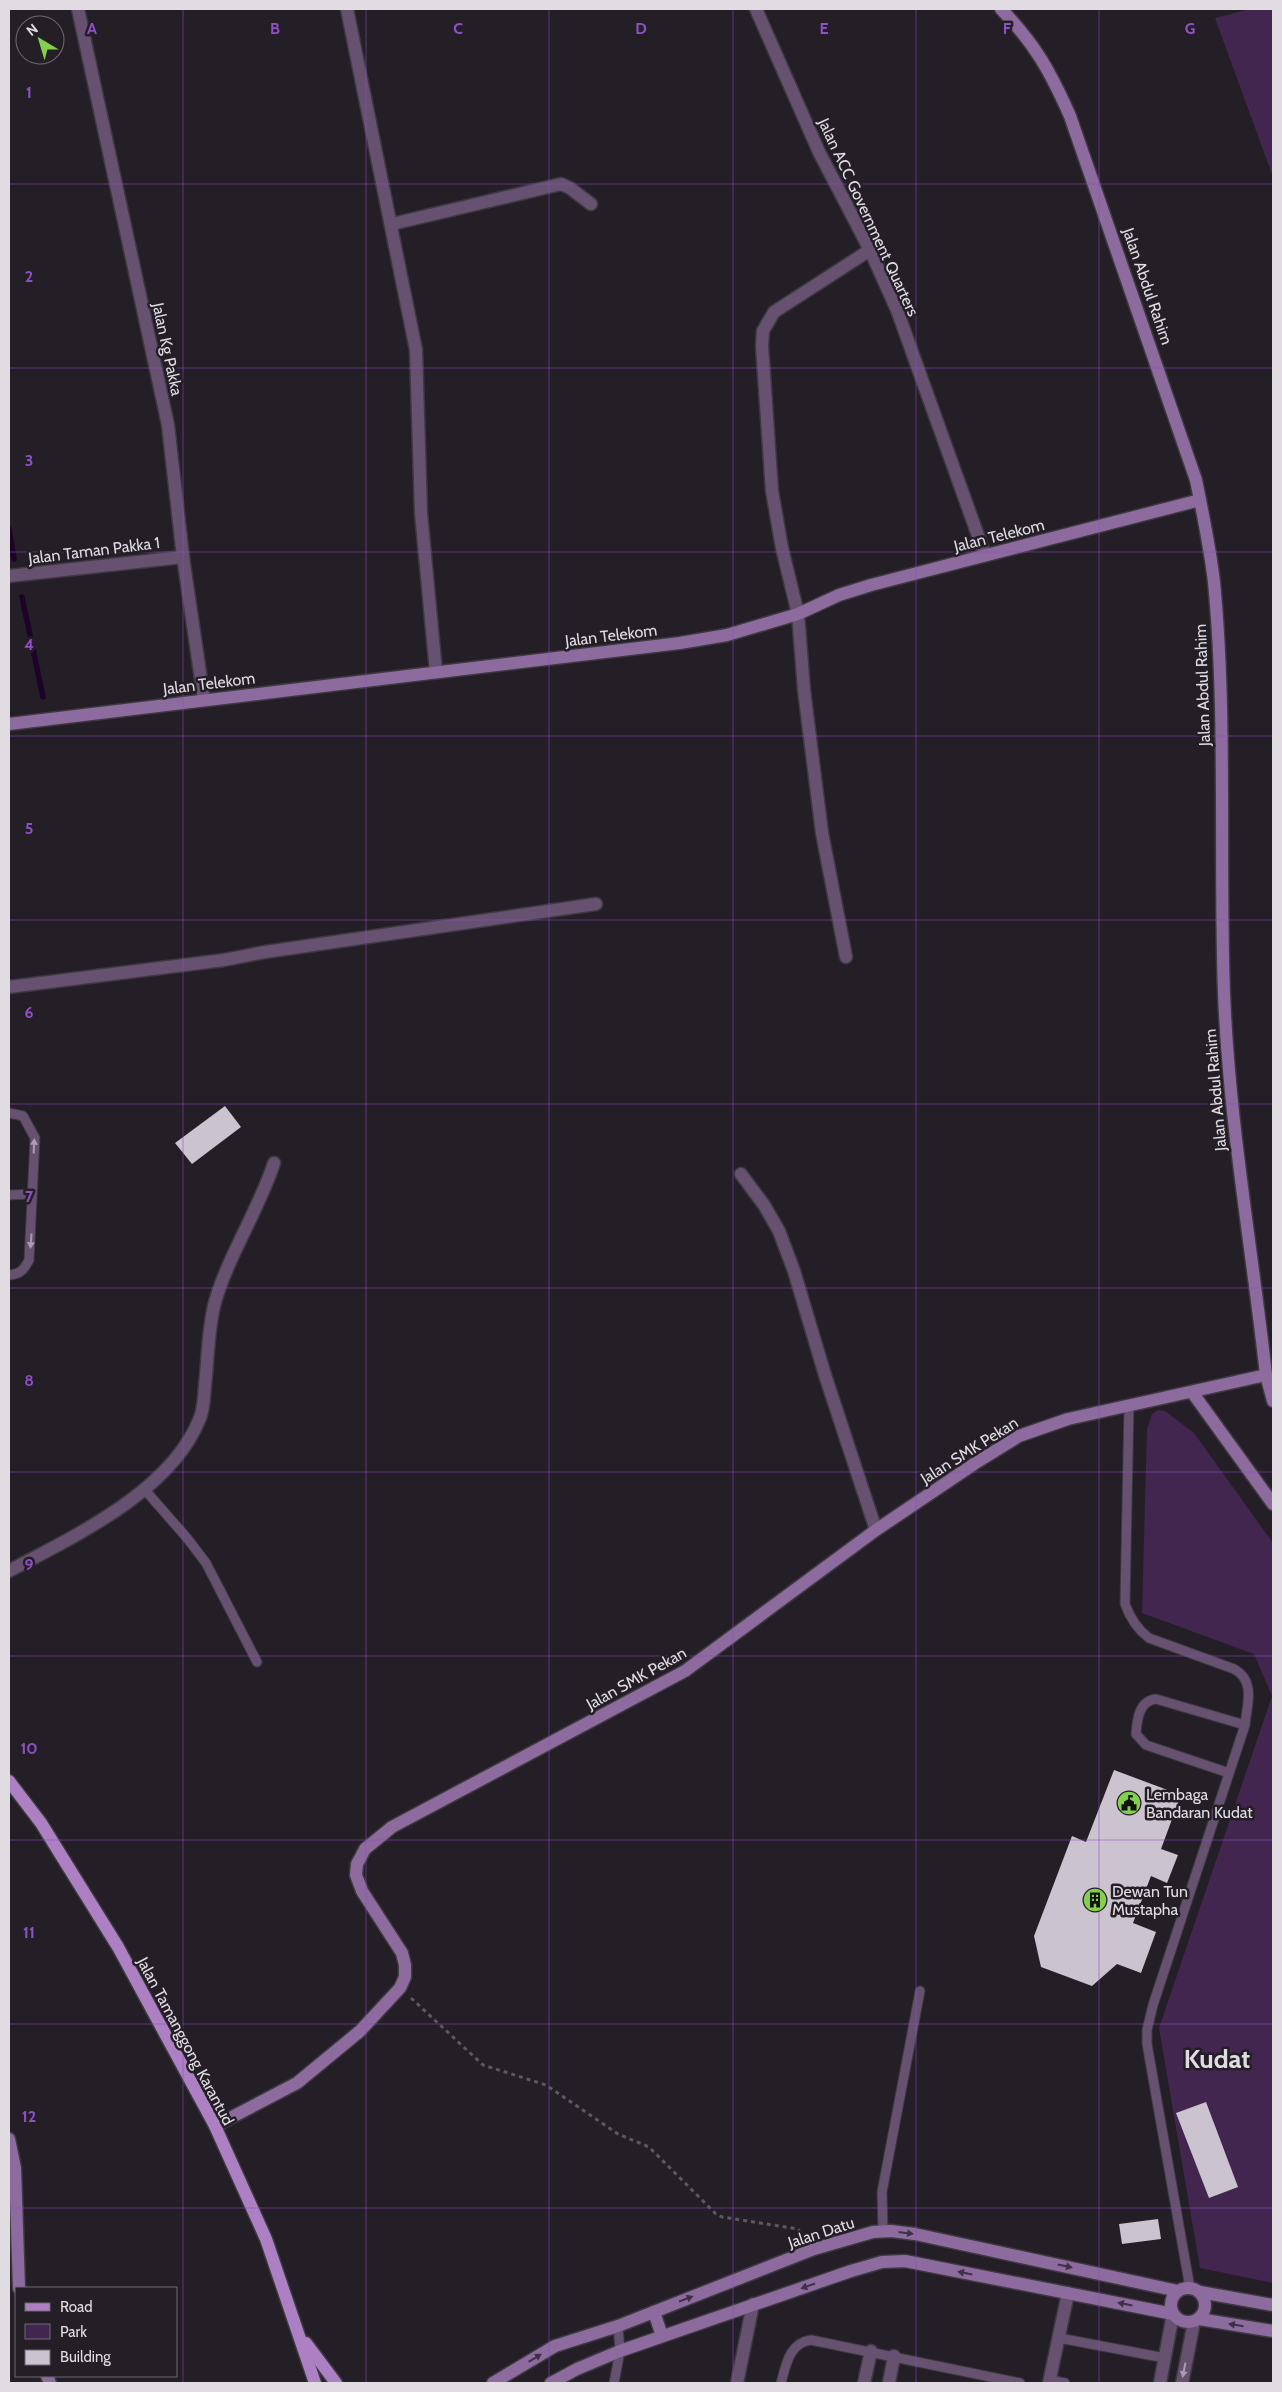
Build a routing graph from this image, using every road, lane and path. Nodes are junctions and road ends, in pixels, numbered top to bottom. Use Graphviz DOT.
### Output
graph roads {
  1 [pos="78,9"];
  2 [pos="347,9"];
  3 [pos="756,9"];
  4 [pos="1001,9"];
  5 [pos="591,204"];
  6 [pos="392,224"];
  7 [pos="870,250"];
  8 [pos="1200,500"];
  9 [pos="985,555"];
  10 [pos="183,556"];
  11 [pos="9,576"];
  12 [pos="798,614"];
  13 [pos="436,672"];
  14 [pos="204,700"];
  15 [pos="9,724"];
  16 [pos="596,904"];
  17 [pos="846,957"];
  18 [pos="9,987"];
  19 [pos="9,1113"];
  20 [pos="274,1163"];
  21 [pos="742,1174"];
  22 [pos="31,1194"];
  23 [pos="9,1195"];
  24 [pos="9,1276"];
  25 [pos="1266,1375"];
  26 [pos="1192,1392"];
  27 [pos="1273,1401"];
  28 [pos="1129,1405"];
  29 [pos="145,1490"];
  30 [pos="1273,1504"];
  31 [pos="876,1530"];
  32 [pos="9,1571"];
  33 [pos="257,1662"];
  34 [pos="1245,1725"];
  35 [pos="1229,1773"];
  36 [pos="9,1781"];
  37 [pos="400,1988"];
  38 [pos="920,1991"];
  39 [pos="214,2126"];
  40 [pos="9,2139"];
  41 [pos="883,2231"];
  42 [pos="814,2249"];
  43 [pos="19,2287"];
  44 [pos="1189,2290"];
  45 [pos="1068,2293"];
  46 [pos="753,2304"];
  47 [pos="1273,2304"];
  48 [pos="654,2312"];
  49 [pos="1173,2314"];
  50 [pos="1197,2321"];
  51 [pos="618,2326"];
  52 [pos="1273,2330"];
  53 [pos="300,2335"];
  54 [pos="662,2336"];
  55 [pos="1059,2338"];
  56 [pos="620,2351"];
  57 [pos="871,2351"];
  58 [pos="894,2356"];
  59 [pos="1165,2358"];
  60 [pos="1050,2382"];
  61 [pos="316,2383"];
  62 [pos="336,2383"];
  63 [pos="493,2383"];
  64 [pos="551,2383"];
  65 [pos="614,2383"];
  66 [pos="737,2383"];
  67 [pos="781,2383"];
  68 [pos="864,2383"];
  69 [pos="889,2383"];
  70 [pos="1020,2383"];
  71 [pos="1066,2383"];
  72 [pos="1160,2383"];
  73 [pos="1182,2383"];
  1 -- 10 [label="street, Jalan Kg Pakka"];
  2 -- 6 [label="street"];
  3 -- 7 [label="street, Jalan ACC Government Quarters"];
  4 -- 8 [label="main road, Jalan Abdul Rahim"];
  5 -- 6 [label="street"];
  6 -- 13 [label="street"];
  7 -- 9 [label="street, Jalan ACC Government Quarters"];
  7 -- 12 [label="street"];
  8 -- 9 [label="main road, Jalan Telekom"];
  8 -- 25 [label="main road, Jalan Abdul Rahim"];
  9 -- 12 [label="main road, Jalan Telekom"];
  10 -- 11 [label="street, Jalan Taman Pakka 1"];
  10 -- 14 [label="street, Jalan Kg Pakka"];
  12 -- 13 [label="main road, Jalan Telekom"];
  12 -- 17 [label="street"];
  13 -- 14 [label="main road, Jalan Telekom"];
  14 -- 15 [label="main road, Jalan Telekom"];
  16 -- 18 [label="street"];
  22 -- 19 [label="lane, one-way"];
  20 -- 29 [label="street"];
  21 -- 31 [label="street"];
  22 -- 23 [label="lane"];
  22 -- 24 [label="lane, one-way"];
  25 -- 26 [label="main road, Jalan SMK Pekan"];
  25 -- 27 [label="main road, Jalan Abdul Rahim"];
  26 -- 28 [label="main road, Jalan SMK Pekan"];
  26 -- 30 [label="main road"];
  28 -- 31 [label="main road, Jalan SMK Pekan"];
  28 -- 34 [label="lane"];
  29 -- 32 [label="street"];
  29 -- 33 [label="lane"];
  31 -- 37 [label="main road, Jalan SMK Pekan"];
  34 -- 35 [label="lane"];
  34 -- 35 [label="lane"];
  35 -- 44 [label="lane"];
  36 -- 39 [label="main road, Jalan Tamanggong Karantud"];
  37 -- 39 [label="main road"];
  37 -- 42 [label="path"];
  38 -- 41 [label="lane"];
  39 -- 53 [label="main road, Jalan Tamanggong Karantud"];
  40 -- 43 [label="main road"];
  41 -- 42 [label="main road, Jalan Datu"];
  41 -- 44 [label="main road, Jalan Datu, one-way"];
  48 -- 42 [label="main road, Jalan Datu, one-way"];
  44 -- 47 [label="main road, Jalan Datu"];
  44 -- 49 [label="main road"];
  44 -- 50 [label="main road"];
  45 -- 46 [label="main road, one-way"];
  49 -- 45 [label="main road, one-way"];
  45 -- 55 [label="street"];
  46 -- 54 [label="main road"];
  46 -- 66 [label="street"];
  48 -- 51 [label="main road, Jalan Datu"];
  48 -- 54 [label="main road"];
  49 -- 50 [label="main road"];
  49 -- 59 [label="street"];
  52 -- 50 [label="main road, one-way"];
  50 -- 73 [label="street, one-way"];
  51 -- 56 [label="lane"];
  63 -- 51 [label="main road, Jalan Datu, one-way"];
  53 -- 61 [label="main road, Jalan Tamanggong Karantud"];
  53 -- 62 [label="main road, Jalan Tamanggong Karantud"];
  54 -- 56 [label="main road"];
  55 -- 59 [label="lane"];
  55 -- 60 [label="street"];
  56 -- 64 [label="main road"];
  56 -- 65 [label="lane"];
  57 -- 58 [label="lane"];
  57 -- 67 [label="lane"];
  57 -- 68 [label="street"];
  58 -- 69 [label="street"];
  58 -- 70 [label="lane"];
  59 -- 72 [label="street"];
  60 -- 71 [label="lane"];
}
